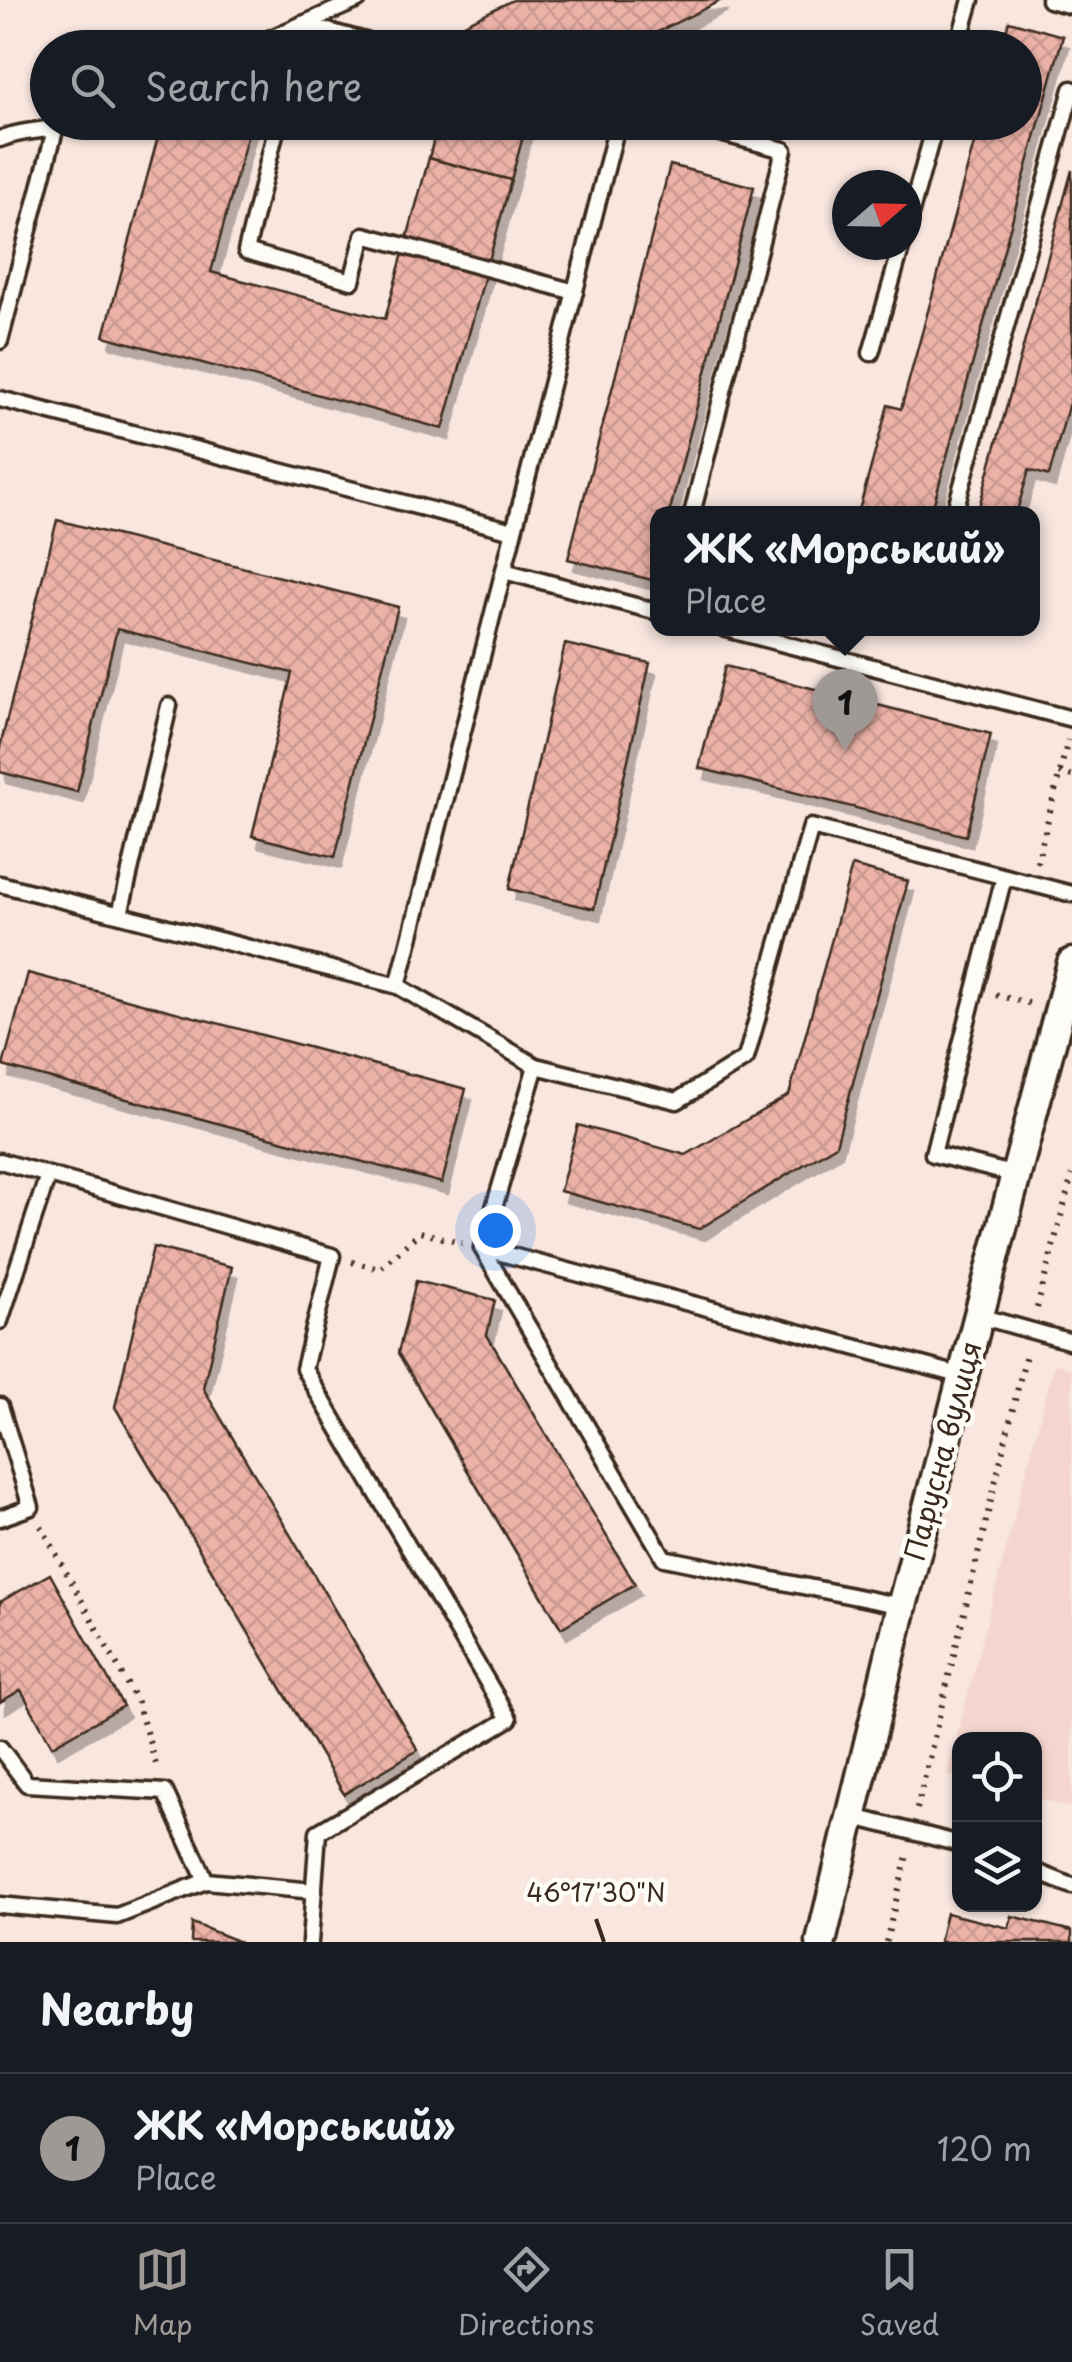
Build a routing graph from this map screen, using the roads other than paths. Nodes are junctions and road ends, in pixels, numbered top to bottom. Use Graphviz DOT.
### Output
graph roads {
  1 [pos="358,0"];
  2 [pos="971,0"];
  3 [pos="1050,0"];
  4 [pos="1072,6"];
  5 [pos="302,24"];
  6 [pos="288,30"];
  7 [pos="300,30"];
  8 [pos="324,30"];
  9 [pos="963,30"];
  10 [pos="1072,89"];
  11 [pos="30,131"];
  12 [pos="0,139"];
  13 [pos="52,140"];
  14 [pos="274,140"];
  15 [pos="613,140"];
  16 [pos="746,140"];
  17 [pos="931,140"];
  18 [pos="922,172"];
  19 [pos="898,260"];
  20 [pos="575,292"];
  21 [pos="0,341"];
  22 [pos="871,353"];
  23 [pos="0,400"];
  24 [pos="694,506"];
  25 [pos="956,506"];
  26 [pos="514,531"];
  27 [pos="504,572"];
  28 [pos="650,610"];
  29 [pos="752,636"];
  30 [pos="169,706"];
  31 [pos="1072,722"];
  32 [pos="1004,877"];
  33 [pos="0,884"];
  34 [pos="1072,894"];
  35 [pos="120,914"];
  36 [pos="1072,963"];
  37 [pos="398,986"];
  38 [pos="536,1066"];
  39 [pos="0,1161"];
  40 [pos="48,1175"];
  41 [pos="1016,1175"];
  42 [pos="482,1248"];
  43 [pos="979,1316"];
  44 [pos="0,1320"];
  45 [pos="1072,1342"];
  46 [pos="963,1376"];
  47 [pos="0,1406"];
  48 [pos="0,1518"];
  49 [pos="902,1606"];
  50 [pos="0,1748"];
  51 [pos="851,1816"];
  52 [pos="952,1842"];
  53 [pos="1042,1874"];
  54 [pos="206,1881"];
  55 [pos="1072,1886"];
  56 [pos="314,1891"];
  57 [pos="0,1905"];
  58 [pos="310,1942"];
  59 [pos="821,1942"];
  1 -- 5 [label="lane"];
  2 -- 9 [label="lane"];
  3 -- 4 [label="lane"];
  5 -- 6 [label="lane"];
  5 -- 7 [label="lane"];
  5 -- 8 [label="lane"];
  10 -- 25 [label="lane"];
  11 -- 12 [label="lane"];
  13 -- 21 [label="lane"];
  14 -- 20 [label="lane"];
  15 -- 20 [label="lane"];
  16 -- 24 [label="lane"];
  17 -- 18 [label="lane"];
  19 -- 22 [label="lane"];
  20 -- 26 [label="lane"];
  23 -- 26 [label="lane"];
  26 -- 27 [label="lane"];
  27 -- 28 [label="lane"];
  27 -- 37 [label="lane"];
  29 -- 31 [label="lane"];
  30 -- 35 [label="lane"];
  32 -- 34 [label="lane"];
  32 -- 38 [label="lane"];
  32 -- 41 [label="lane"];
  33 -- 35 [label="lane"];
  35 -- 37 [label="lane"];
  36 -- 41 [label="street, Парусна вулиця"];
  37 -- 38 [label="lane"];
  38 -- 42 [label="lane"];
  39 -- 40 [label="lane"];
  40 -- 44 [label="lane"];
  40 -- 56 [label="lane"];
  41 -- 43 [label="street, Парусна вулиця"];
  42 -- 46 [label="lane"];
  42 -- 49 [label="lane"];
  43 -- 45 [label="lane"];
  43 -- 46 [label="street, Парусна вулиця"];
  46 -- 49 [label="street, Парусна вулиця"];
  47 -- 48 [label="lane"];
  49 -- 51 [label="street, Парусна вулиця"];
  50 -- 54 [label="lane"];
  51 -- 52 [label="lane"];
  51 -- 59 [label="street, Парусна вулиця"];
  53 -- 55 [label="lane"];
  54 -- 56 [label="lane"];
  54 -- 57 [label="lane"];
  56 -- 58 [label="lane"];
}
